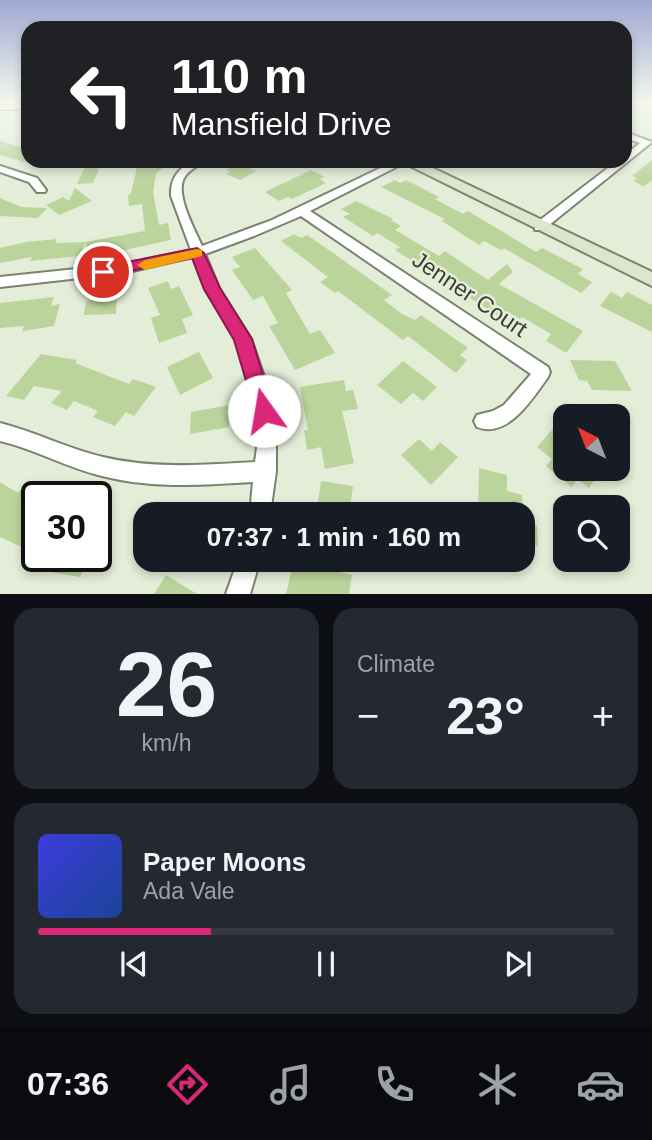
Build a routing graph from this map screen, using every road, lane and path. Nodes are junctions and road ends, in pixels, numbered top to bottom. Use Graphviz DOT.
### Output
graph roads {
  1 [pos="632,137"];
  2 [pos="632,154"];
  3 [pos="190,168"];
  4 [pos="391,168"];
  5 [pos="419,168"];
  6 [pos="614,168"];
  7 [pos="0,169"];
  8 [pos="41,190"];
  9 [pos="302,211"];
  10 [pos="538,227"];
  11 [pos="197,253"];
  12 [pos="652,281"];
  13 [pos="0,282"];
  14 [pos="483,421"];
  15 [pos="0,432"];
  16 [pos="266,471"];
  17 [pos="262,502"];
  18 [pos="245,572"];
  19 [pos="238,594"];
  1 -- 2 [label="street"];
  3 -- 11 [label="street"];
  4 -- 9 [label="street"];
  5 -- 10 [label="main road"];
  6 -- 10 [label="street"];
  7 -- 8 [label="street"];
  9 -- 11 [label="street"];
  9 -- 14 [label="street, Jenner Court"];
  10 -- 12 [label="main road"];
  11 -- 13 [label="street"];
  11 -- 16 [label="street"];
  15 -- 16 [label="street"];
  16 -- 17 [label="street"];
  18 -- 19 [label="street"];
}
